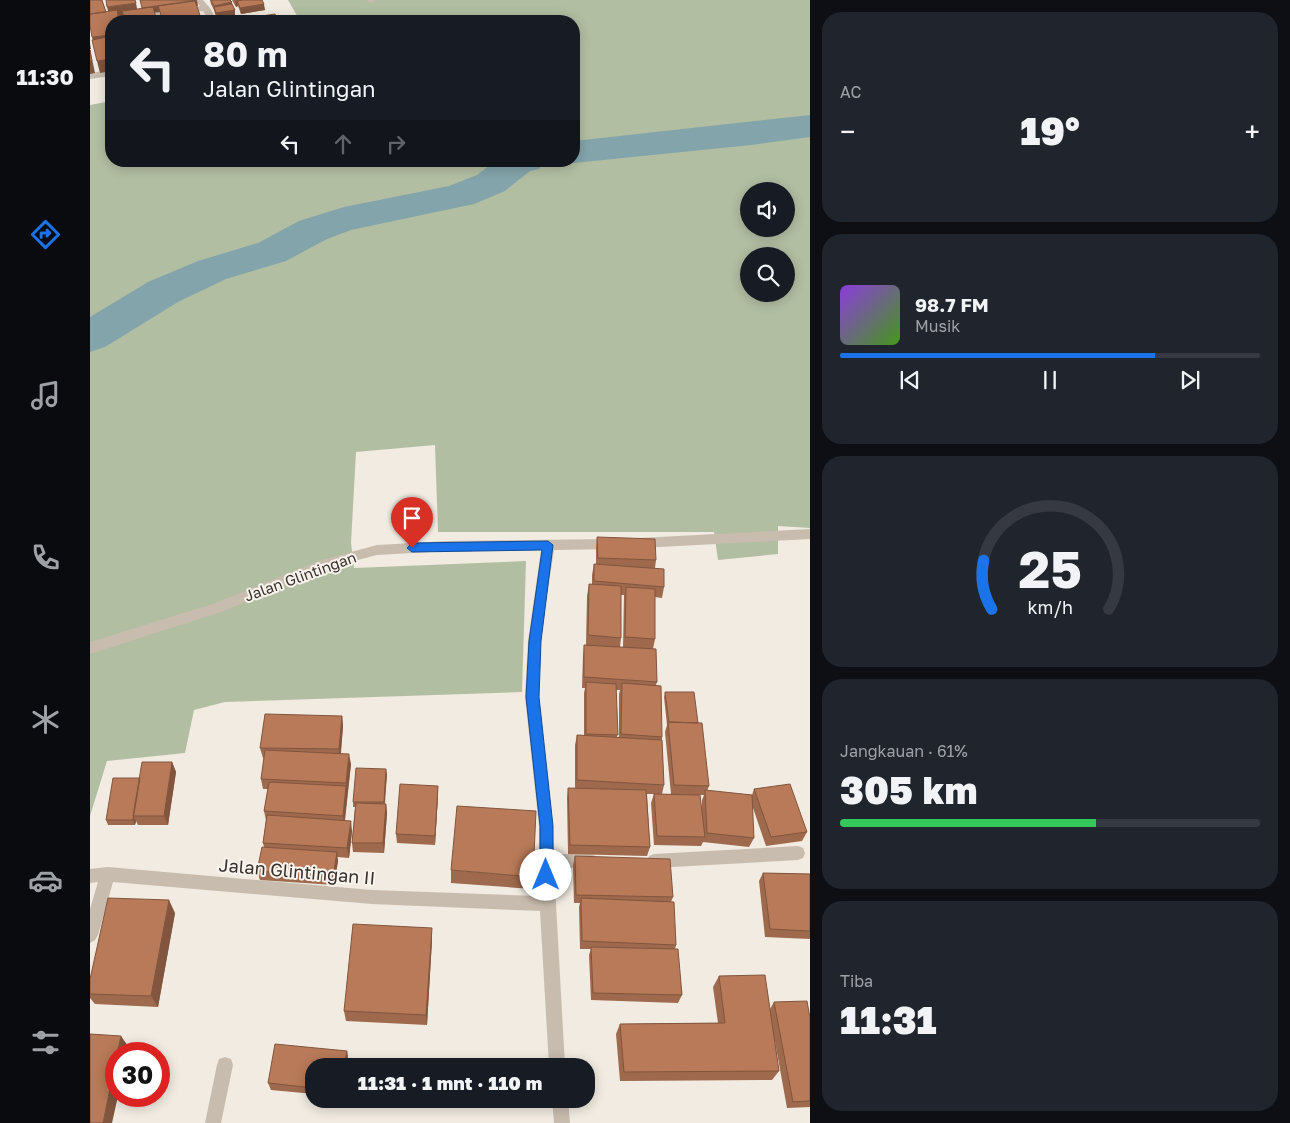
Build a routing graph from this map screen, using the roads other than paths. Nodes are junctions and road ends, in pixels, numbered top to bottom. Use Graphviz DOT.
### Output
graph roads {
  1 [pos="198,0"];
  2 [pos="206,8"];
  3 [pos="152,15"];
  4 [pos="210,15"];
  5 [pos="105,21"];
  6 [pos="90,23"];
  7 [pos="105,74"];
  8 [pos="90,76"];
  9 [pos="810,534"];
  10 [pos="548,545"];
  11 [pos="90,648"];
  12 [pos="798,852"];
  13 [pos="546,861"];
  14 [pos="603,861"];
  15 [pos="642,862"];
  16 [pos="108,874"];
  17 [pos="90,876"];
  18 [pos="547,904"];
  19 [pos="90,935"];
  20 [pos="557,1058"];
  21 [pos="225,1064"];
  22 [pos="561,1108"];
  23 [pos="213,1123"];
  24 [pos="562,1123"];
  1 -- 2 [label="street"];
  2 -- 3 [label="street"];
  2 -- 4 [label="street"];
  5 -- 6 [label="street"];
  7 -- 8 [label="street"];
  9 -- 10 [label="street, Jalan Glintingan"];
  10 -- 11 [label="street, Jalan Glintingan"];
  10 -- 13 [label="street"];
  12 -- 15 [label="street"];
  13 -- 14 [label="street"];
  13 -- 18 [label="street"];
  16 -- 17 [label="street"];
  16 -- 18 [label="street, Jalan Glintingan II"];
  16 -- 19 [label="street"];
  18 -- 20 [label="street"];
  21 -- 23 [label="street"];
  22 -- 24 [label="street"];
}
